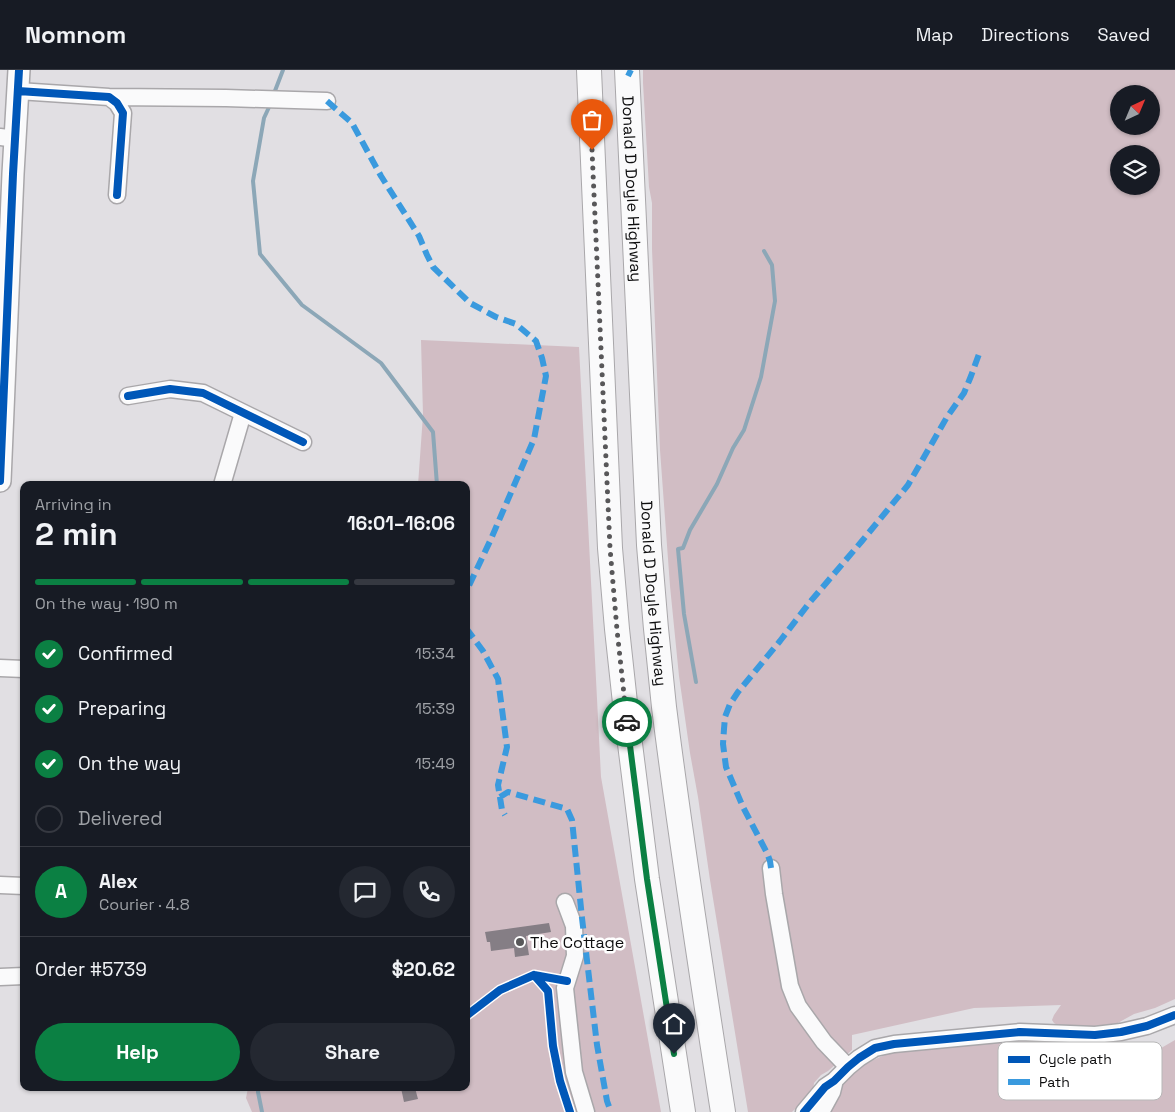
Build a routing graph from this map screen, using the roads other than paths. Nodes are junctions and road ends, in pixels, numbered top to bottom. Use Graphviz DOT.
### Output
graph roads {
  1 [pos="589,70"];
  2 [pos="627,70"];
  3 [pos="19,80"];
  4 [pos="109,96"];
  5 [pos="327,101"];
  6 [pos="8,138"];
  7 [pos="7,174"];
  8 [pos="117,195"];
  9 [pos="128,396"];
  10 [pos="243,413"];
  11 [pos="304,442"];
  12 [pos="0,481"];
  13 [pos="223,481"];
  14 [pos="0,668"];
  15 [pos="20,669"];
  16 [pos="771,868"];
  17 [pos="0,885"];
  18 [pos="20,886"];
  19 [pos="565,902"];
  20 [pos="20,976"];
  21 [pos="0,977"];
  22 [pos="1175,1015"];
  23 [pos="848,1067"];
  24 [pos="834,1081"];
  25 [pos="723,1110"];
  26 [pos="586,1112"];
  27 [pos="683,1112"];
  28 [pos="804,1112"];
  29 [pos="821,1112"];
  1 -- 27 [label="highway"];
  2 -- 25 [label="highway, Donald D Doyle Highway"];
  3 -- 4 [label="street"];
  3 -- 6 [label="main road"];
  4 -- 5 [label="street"];
  4 -- 8 [label="street"];
  6 -- 7 [label="main road"];
  7 -- 12 [label="main road"];
  9 -- 10 [label="street"];
  10 -- 11 [label="street"];
  10 -- 13 [label="street"];
  14 -- 15 [label="street"];
  16 -- 23 [label="street"];
  17 -- 18 [label="street"];
  19 -- 26 [label="street"];
  20 -- 21 [label="street"];
  22 -- 23 [label="street"];
  23 -- 24 [label="street"];
  24 -- 28 [label="street"];
  24 -- 29 [label="street"];
}
